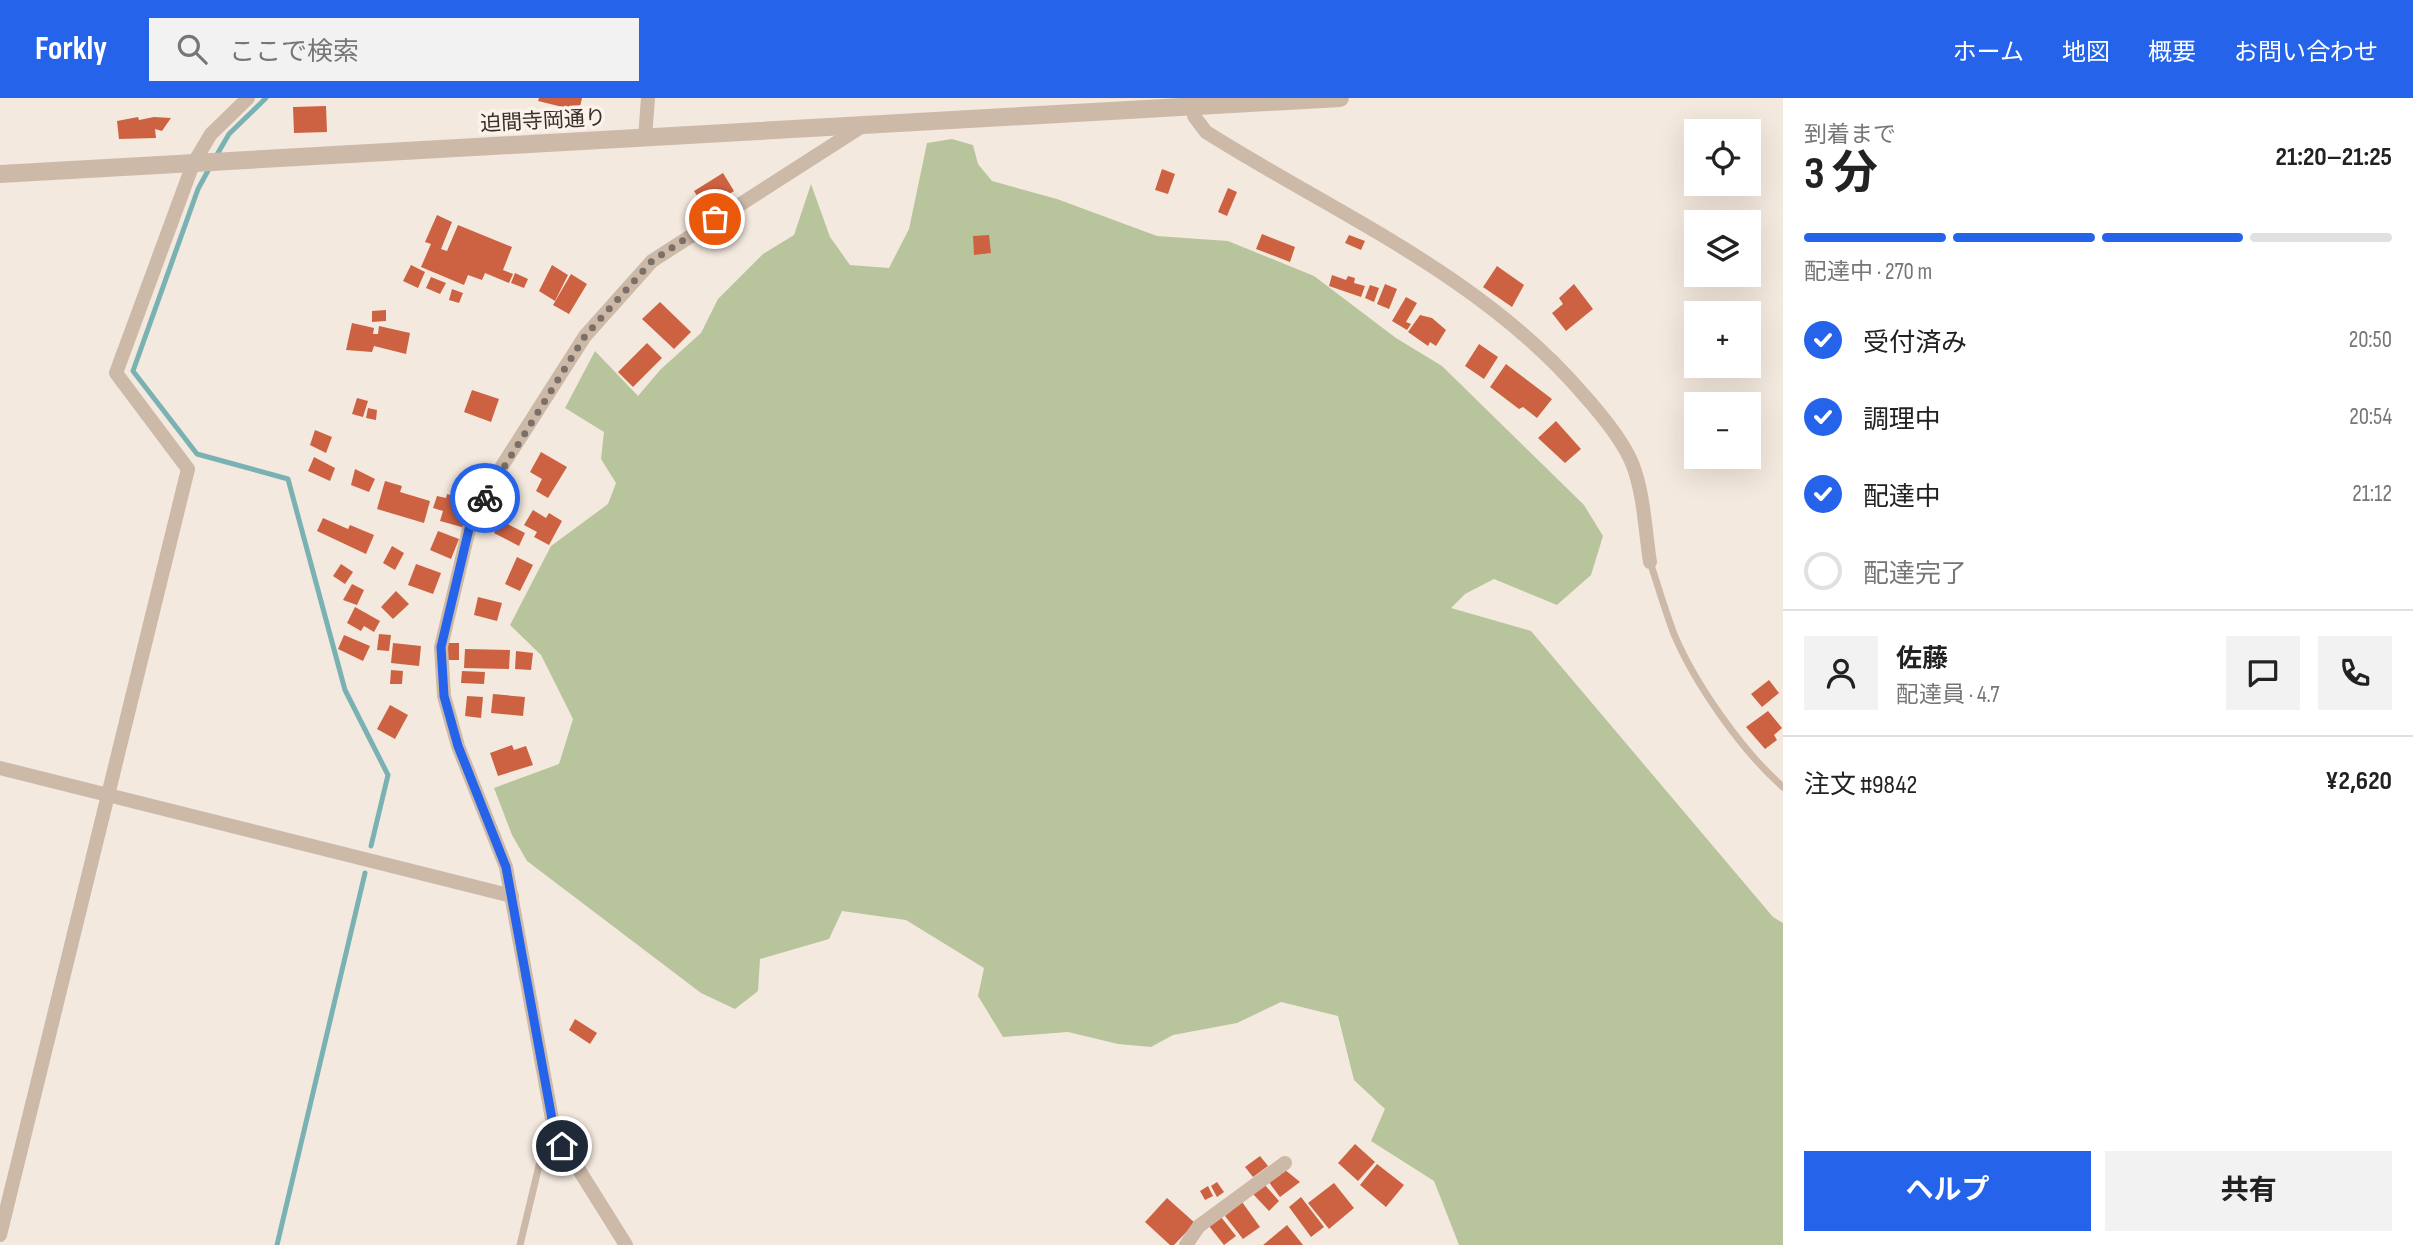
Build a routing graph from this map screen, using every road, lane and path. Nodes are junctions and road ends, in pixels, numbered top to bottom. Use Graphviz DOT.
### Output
graph roads {
  1 [pos="248,98"];
  2 [pos="648,98"];
  3 [pos="1340,98"];
  4 [pos="1193,102"];
  5 [pos="866,125"];
  6 [pos="645,138"];
  7 [pos="193,164"];
  8 [pos="0,174"];
  9 [pos="1650,562"];
  10 [pos="0,768"];
  11 [pos="1783,787"];
  12 [pos="106,793"];
  13 [pos="512,896"];
  14 [pos="554,1130"];
  15 [pos="1285,1163"];
  16 [pos="0,1235"];
  17 [pos="520,1245"];
  18 [pos="626,1245"];
  19 [pos="1186,1245"];
  1 -- 7 [label="street"];
  2 -- 6 [label="street"];
  3 -- 4 [label="street, 迫間寺岡通り"];
  4 -- 5 [label="street, 迫間寺岡通り"];
  4 -- 9 [label="street"];
  5 -- 6 [label="street, 迫間寺岡通り"];
  5 -- 13 [label="street"];
  6 -- 7 [label="street, 迫間寺岡通り"];
  7 -- 8 [label="street, 迫間寺岡通り"];
  7 -- 12 [label="street"];
  9 -- 11 [label="lane"];
  10 -- 12 [label="street"];
  12 -- 13 [label="street"];
  12 -- 16 [label="street"];
  13 -- 14 [label="street"];
  14 -- 17 [label="lane"];
  14 -- 18 [label="street"];
  15 -- 19 [label="street"];
}
